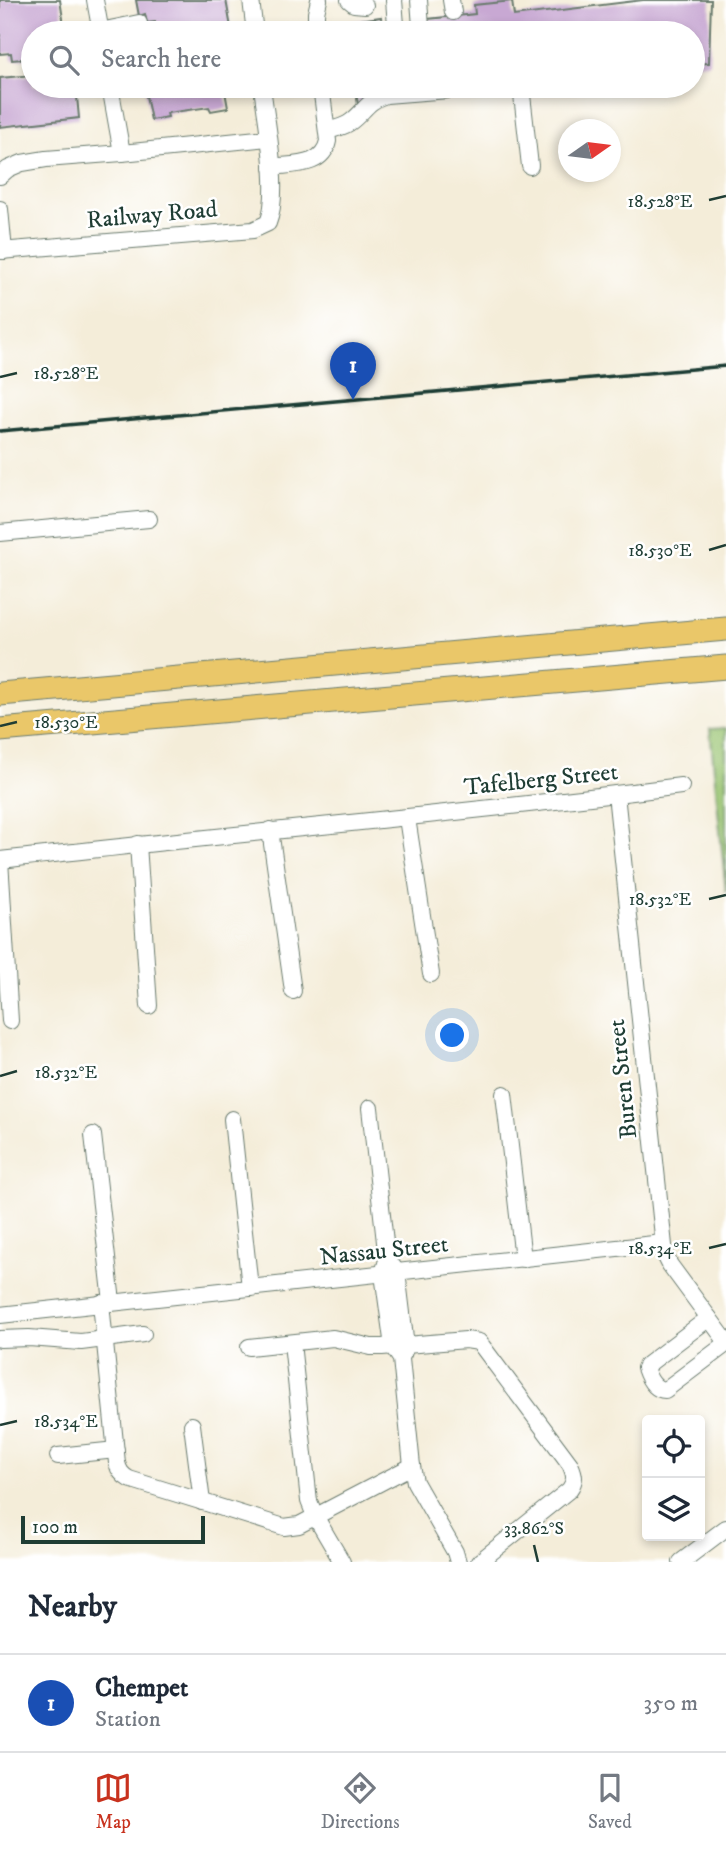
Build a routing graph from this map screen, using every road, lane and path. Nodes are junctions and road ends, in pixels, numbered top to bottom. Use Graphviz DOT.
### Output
graph roads {
  1 [pos="95,0"];
  2 [pos="251,0"];
  3 [pos="319,0"];
  4 [pos="394,0"];
  5 [pos="419,0"];
  6 [pos="99,21"];
  7 [pos="254,21"];
  8 [pos="316,21"];
  9 [pos="396,21"];
  10 [pos="421,21"];
  11 [pos="112,98"];
  12 [pos="263,98"];
  13 [pos="322,98"];
  14 [pos="378,98"];
  15 [pos="522,98"];
  16 [pos="327,131"];
  17 [pos="268,138"];
  18 [pos="122,153"];
  19 [pos="530,166"];
  20 [pos="272,167"];
  21 [pos="0,176"];
  22 [pos="0,209"];
  23 [pos="2,251"];
  24 [pos="149,519"];
  25 [pos="0,533"];
  26 [pos="726,629"];
  27 [pos="726,667"];
  28 [pos="0,694"];
  29 [pos="0,730"];
  30 [pos="681,786"];
  31 [pos="616,794"];
  32 [pos="407,818"];
  33 [pos="270,830"];
  34 [pos="138,844"];
  35 [pos="0,860"];
  36 [pos="431,974"];
  37 [pos="293,991"];
  38 [pos="149,1006"];
  39 [pos="10,1021"];
  40 [pos="504,1094"];
  41 [pos="370,1108"];
  42 [pos="232,1119"];
  43 [pos="93,1135"];
  44 [pos="663,1243"];
  45 [pos="523,1259"];
  46 [pos="389,1269"];
  47 [pos="250,1288"];
  48 [pos="106,1303"];
  49 [pos="0,1315"];
  50 [pos="709,1318"];
  51 [pos="143,1334"];
  52 [pos="0,1339"];
  53 [pos="104,1340"];
  54 [pos="726,1342"];
  55 [pos="292,1343"];
  56 [pos="249,1347"];
  57 [pos="400,1350"];
  58 [pos="192,1425"];
  59 [pos="116,1450"];
  60 [pos="58,1456"];
  61 [pos="412,1466"];
  62 [pos="202,1502"];
  63 [pos="315,1516"];
  64 [pos="726,1528"];
  65 [pos="342,1562"];
  66 [pos="458,1562"];
  67 [pos="479,1562"];
  68 [pos="681,1562"];
  1 -- 6 [label="street"];
  2 -- 7 [label="street"];
  3 -- 8 [label="street"];
  4 -- 9 [label="street"];
  5 -- 10 [label="street"];
  11 -- 18 [label="street"];
  12 -- 17 [label="street"];
  13 -- 16 [label="street"];
  14 -- 16 [label="street"];
  15 -- 19 [label="street"];
  16 -- 20 [label="street"];
  17 -- 18 [label="street"];
  17 -- 20 [label="street"];
  18 -- 21 [label="street"];
  20 -- 23 [label="street, Railway Road"];
  22 -- 23 [label="street, Railway Road"];
  24 -- 25 [label="street"];
  26 -- 28 [label="highway"];
  27 -- 29 [label="highway"];
  30 -- 31 [label="street, Tafelberg Street"];
  31 -- 32 [label="street, Tafelberg Street"];
  31 -- 44 [label="street, Buren Street"];
  32 -- 33 [label="street, Tafelberg Street"];
  32 -- 36 [label="street"];
  33 -- 34 [label="street, Tafelberg Street"];
  33 -- 37 [label="street"];
  34 -- 35 [label="street, Tafelberg Street"];
  34 -- 38 [label="street"];
  35 -- 39 [label="street, Tafelberg Street"];
  40 -- 45 [label="street"];
  41 -- 46 [label="street, Nassau Street"];
  42 -- 47 [label="street"];
  43 -- 48 [label="street"];
  44 -- 45 [label="street, Nassau Street"];
  44 -- 50 [label="street, Buren Street"];
  45 -- 46 [label="street, Nassau Street"];
  46 -- 47 [label="street, Nassau Street"];
  46 -- 57 [label="street"];
  47 -- 48 [label="street, Nassau Street"];
  48 -- 49 [label="street, Nassau Street"];
  48 -- 53 [label="street"];
  50 -- 54 [label="street, Buren Street"];
  50 -- 54 [label="street"];
  51 -- 53 [label="street"];
  52 -- 53 [label="street"];
  53 -- 59 [label="street"];
  55 -- 56 [label="street"];
  55 -- 57 [label="street"];
  55 -- 63 [label="street"];
  57 -- 61 [label="street"];
  57 -- 67 [label="street"];
  58 -- 62 [label="street"];
  59 -- 60 [label="street"];
  59 -- 62 [label="street"];
  61 -- 63 [label="street"];
  61 -- 66 [label="street"];
  62 -- 63 [label="street"];
  63 -- 65 [label="street"];
  64 -- 68 [label="street"];
}
